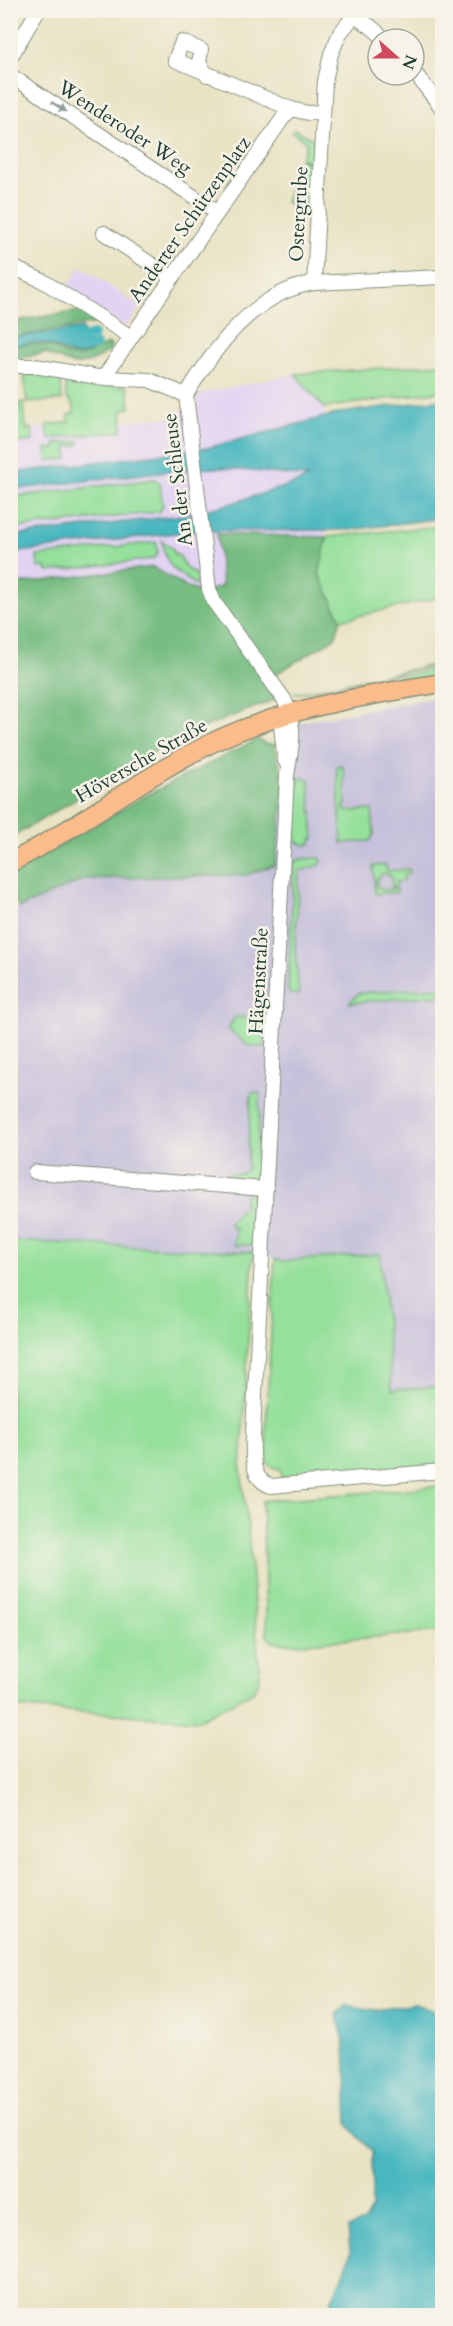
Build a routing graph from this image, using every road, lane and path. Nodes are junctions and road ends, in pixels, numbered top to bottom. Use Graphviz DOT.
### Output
graph roads {
  1 [pos="38,10"];
  2 [pos="353,12"];
  3 [pos="371,27"];
  4 [pos="10,58"];
  5 [pos="10,75"];
  6 [pos="207,75"];
  7 [pos="426,87"];
  8 [pos="442,108"];
  9 [pos="291,110"];
  10 [pos="322,112"];
  11 [pos="217,212"];
  12 [pos="104,233"];
  13 [pos="10,266"];
  14 [pos="442,277"];
  15 [pos="172,278"];
  16 [pos="314,283"];
  17 [pos="131,337"];
  18 [pos="10,366"];
  19 [pos="103,378"];
  20 [pos="187,402"];
  21 [pos="442,682"];
  22 [pos="286,716"];
  23 [pos="10,863"];
  24 [pos="35,1172"];
  25 [pos="266,1189"];
  26 [pos="442,1471"];
  1 -- 4 [label="street"];
  2 -- 3 [label="street"];
  2 -- 10 [label="street, Ostergrube"];
  5 -- 11 [label="street, Wenderoder Weg, one-way"];
  6 -- 9 [label="street"];
  7 -- 8 [label="street"];
  9 -- 10 [label="street"];
  9 -- 11 [label="street, Anderter Schützenplatz"];
  10 -- 16 [label="street, Ostergrube"];
  11 -- 15 [label="street, Anderter Schützenplatz"];
  12 -- 15 [label="street"];
  13 -- 17 [label="street"];
  14 -- 16 [label="street"];
  15 -- 17 [label="street, Anderter Schützenplatz"];
  16 -- 20 [label="street, Ostergrube"];
  17 -- 19 [label="street, Anderter Schützenplatz"];
  18 -- 19 [label="street, An der Schleuse"];
  19 -- 20 [label="street, An der Schleuse"];
  20 -- 22 [label="street, An der Schleuse"];
  21 -- 22 [label="main road, Höversche Straße"];
  22 -- 23 [label="main road, Höversche Straße"];
  22 -- 25 [label="street, Hägenstraße"];
  24 -- 25 [label="street"];
  25 -- 26 [label="street, Hägenstraße"];
}
